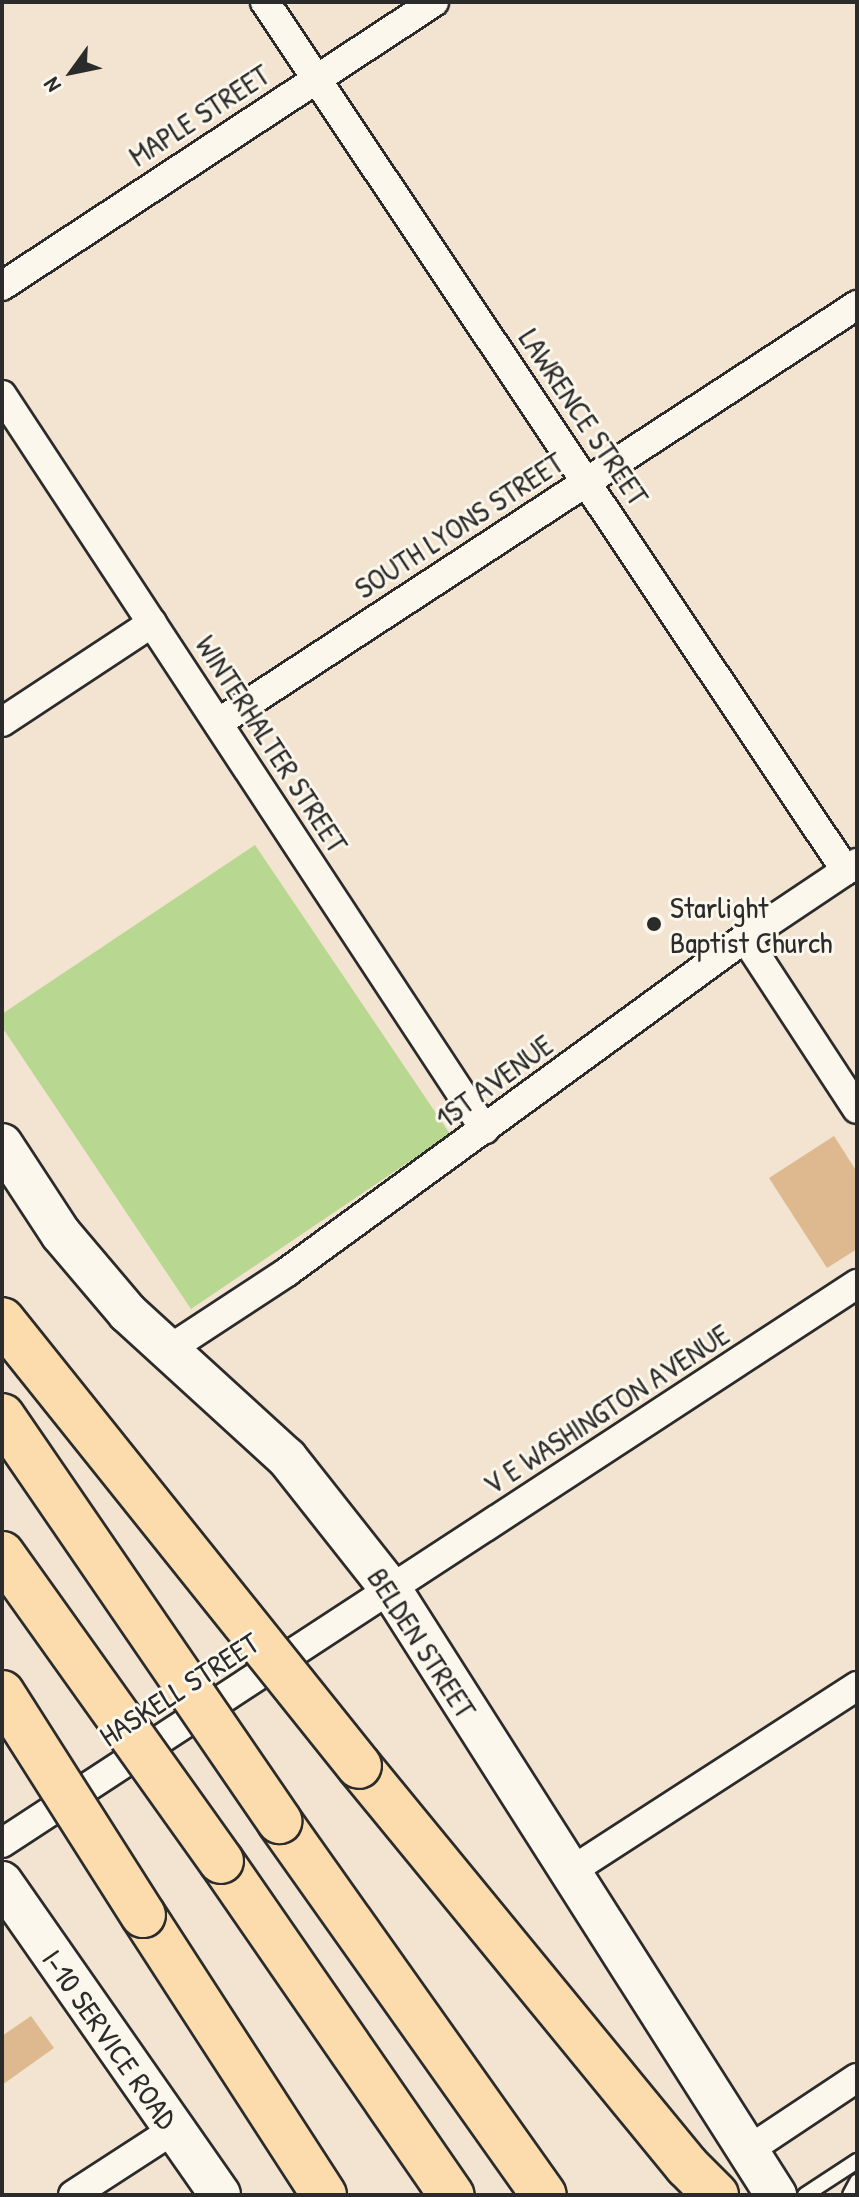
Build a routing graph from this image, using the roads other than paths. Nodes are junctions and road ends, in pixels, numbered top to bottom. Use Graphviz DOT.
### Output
graph roads {
  1 [pos="265,2"];
  2 [pos="434,2"];
  3 [pos="317,79"];
  4 [pos="2,286"];
  5 [pos="857,305"];
  6 [pos="2,395"];
  7 [pos="586,482"];
  8 [pos="152,623"];
  9 [pos="2,722"];
  10 [pos="218,723"];
  11 [pos="851,867"];
  12 [pos="745,938"];
  13 [pos="857,1109"];
  14 [pos="485,1130"];
  15 [pos="2,1144"];
  16 [pos="857,1284"];
  17 [pos="2,1320"];
  18 [pos="168,1350"];
  19 [pos="2,1416"];
  20 [pos="2,1554"];
  21 [pos="392,1591"];
  22 [pos="857,1686"];
  23 [pos="2,1693"];
  24 [pos="2,1843"];
  25 [pos="568,1873"];
  26 [pos="2,1882"];
  27 [pos="857,2078"];
  28 [pos="173,2130"];
  29 [pos="747,2151"];
  30 [pos="857,2161"];
  31 [pos="857,2182"];
  32 [pos="73,2195"];
  33 [pos="220,2195"];
  34 [pos="324,2195"];
  35 [pos="451,2195"];
  36 [pos="544,2195"];
  37 [pos="716,2195"];
  38 [pos="776,2195"];
  39 [pos="805,2195"];
  40 [pos="850,2195"];
  1 -- 3 [label="street, LAWRENCE STREET"];
  2 -- 3 [label="street, MAPLE STREET"];
  3 -- 4 [label="street, MAPLE STREET"];
  3 -- 7 [label="street, LAWRENCE STREET"];
  5 -- 7 [label="street, SOUTH LYONS STREET"];
  6 -- 8 [label="street, WINTERHALTER STREET"];
  7 -- 10 [label="street, SOUTH LYONS STREET"];
  7 -- 11 [label="street, LAWRENCE STREET"];
  8 -- 9 [label="street"];
  8 -- 10 [label="street, WINTERHALTER STREET"];
  10 -- 14 [label="street, WINTERHALTER STREET"];
  11 -- 12 [label="street, 1ST AVENUE"];
  12 -- 13 [label="street"];
  12 -- 14 [label="street, 1ST AVENUE"];
  14 -- 18 [label="street, 1ST AVENUE"];
  15 -- 18 [label="main road, BELDEN STREET"];
  16 -- 21 [label="street, V E WASHINGTON AVENUE"];
  17 -- 37 [label="highway, bridge"];
  18 -- 21 [label="main road, BELDEN STREET"];
  19 -- 36 [label="highway, bridge"];
  20 -- 35 [label="highway, bridge"];
  21 -- 24 [label="street, HASKELL STREET"];
  21 -- 25 [label="main road, BELDEN STREET"];
  22 -- 25 [label="street"];
  23 -- 34 [label="highway, bridge"];
  25 -- 29 [label="main road, BELDEN STREET"];
  26 -- 28 [label="main road, I-10 SERVICE ROAD"];
  27 -- 29 [label="street"];
  28 -- 32 [label="street"];
  28 -- 33 [label="main road, I-10 SERVICE ROAD"];
  29 -- 38 [label="main road, BELDEN STREET"];
  30 -- 39 [label="lane"];
  31 -- 40 [label="lane"];
}
